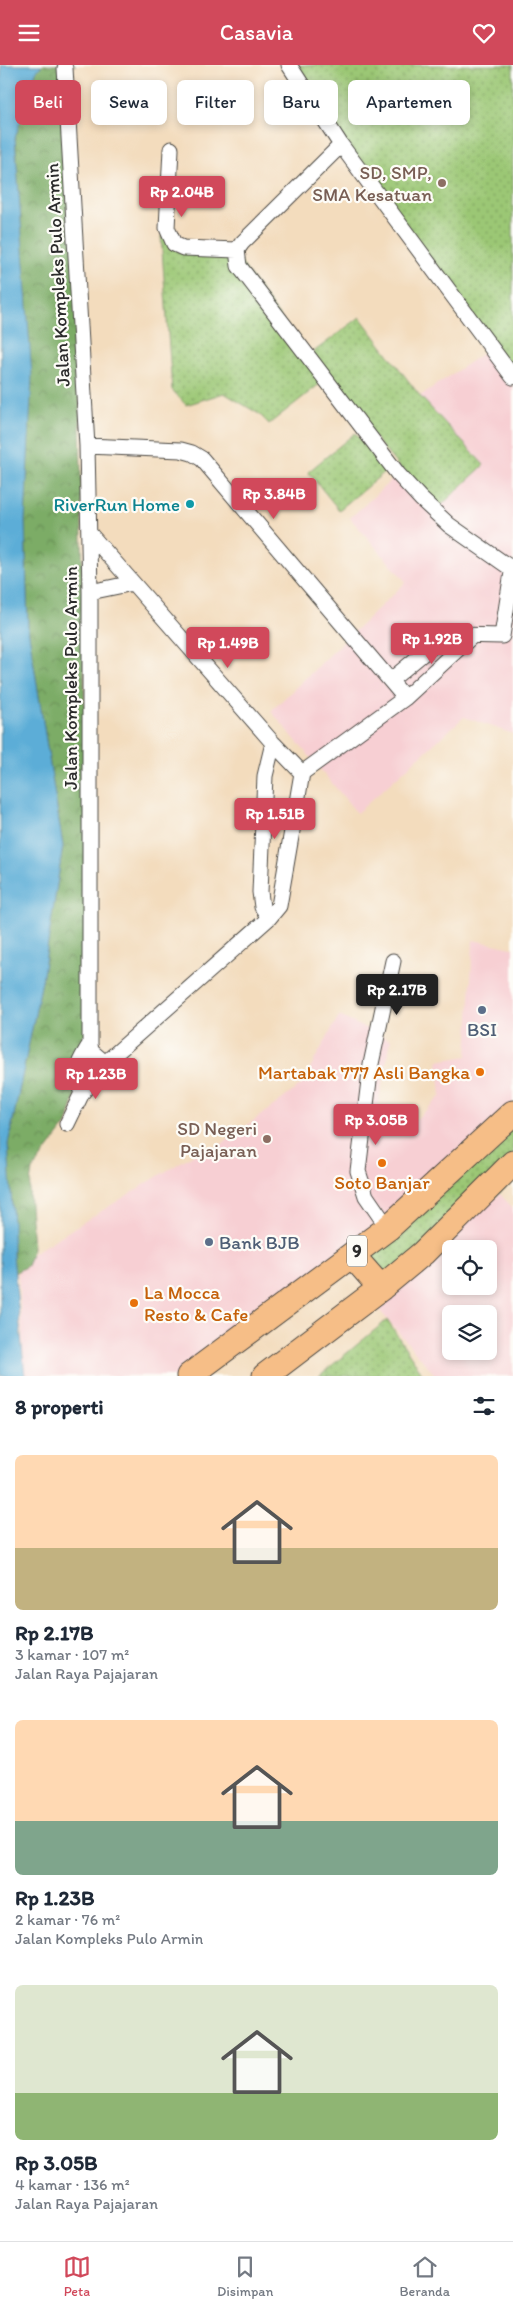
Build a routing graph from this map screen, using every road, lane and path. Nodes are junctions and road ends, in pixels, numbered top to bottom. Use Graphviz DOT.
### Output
graph roads {
  1 [pos="288,65"];
  2 [pos="65,67"];
  3 [pos="341,145"];
  4 [pos="171,149"];
  5 [pos="237,250"];
  6 [pos="513,377"];
  7 [pos="87,446"];
  8 [pos="90,533"];
  9 [pos="512,568"];
  10 [pos="133,583"];
  11 [pos="90,592"];
  12 [pos="471,637"];
  13 [pos="508,639"];
  14 [pos="391,680"];
  15 [pos="406,698"];
  16 [pos="273,743"];
  17 [pos="302,773"];
  18 [pos="269,918"];
  19 [pos="393,961"];
  20 [pos="90,1044"];
  21 [pos="105,1063"];
  22 [pos="82,1093"];
  23 [pos="513,1113"];
  24 [pos="67,1124"];
  25 [pos="513,1163"];
  26 [pos="388,1228"];
  27 [pos="352,1255"];
  28 [pos="381,1288"];
  29 [pos="189,1376"];
  30 [pos="265,1376"];
  1 -- 3 [label="street"];
  2 -- 7 [label="street, Jalan Kompleks Pulo Armin"];
  3 -- 5 [label="street"];
  3 -- 6 [label="street"];
  4 -- 5 [label="street"];
  5 -- 9 [label="street"];
  7 -- 8 [label="street, Jalan Kompleks Pulo Armin"];
  7 -- 14 [label="street"];
  8 -- 10 [label="street"];
  8 -- 11 [label="street, Jalan Kompleks Pulo Armin"];
  9 -- 13 [label="street"];
  10 -- 11 [label="street"];
  10 -- 16 [label="street"];
  11 -- 20 [label="street, Jalan Kompleks Pulo Armin"];
  12 -- 13 [label="street"];
  12 -- 14 [label="street"];
  12 -- 15 [label="street"];
  14 -- 15 [label="street"];
  15 -- 17 [label="street"];
  16 -- 17 [label="street"];
  16 -- 18 [label="street"];
  17 -- 18 [label="street"];
  18 -- 21 [label="street"];
  19 -- 26 [label="street"];
  20 -- 21 [label="street"];
  20 -- 22 [label="street"];
  21 -- 22 [label="street"];
  22 -- 24 [label="street"];
  23 -- 26 [label="highway, 9"];
  25 -- 28 [label="highway, 9"];
  26 -- 27 [label="highway, 9"];
  27 -- 28 [label="highway"];
  27 -- 29 [label="highway, 9"];
  28 -- 30 [label="highway, 9"];
}
